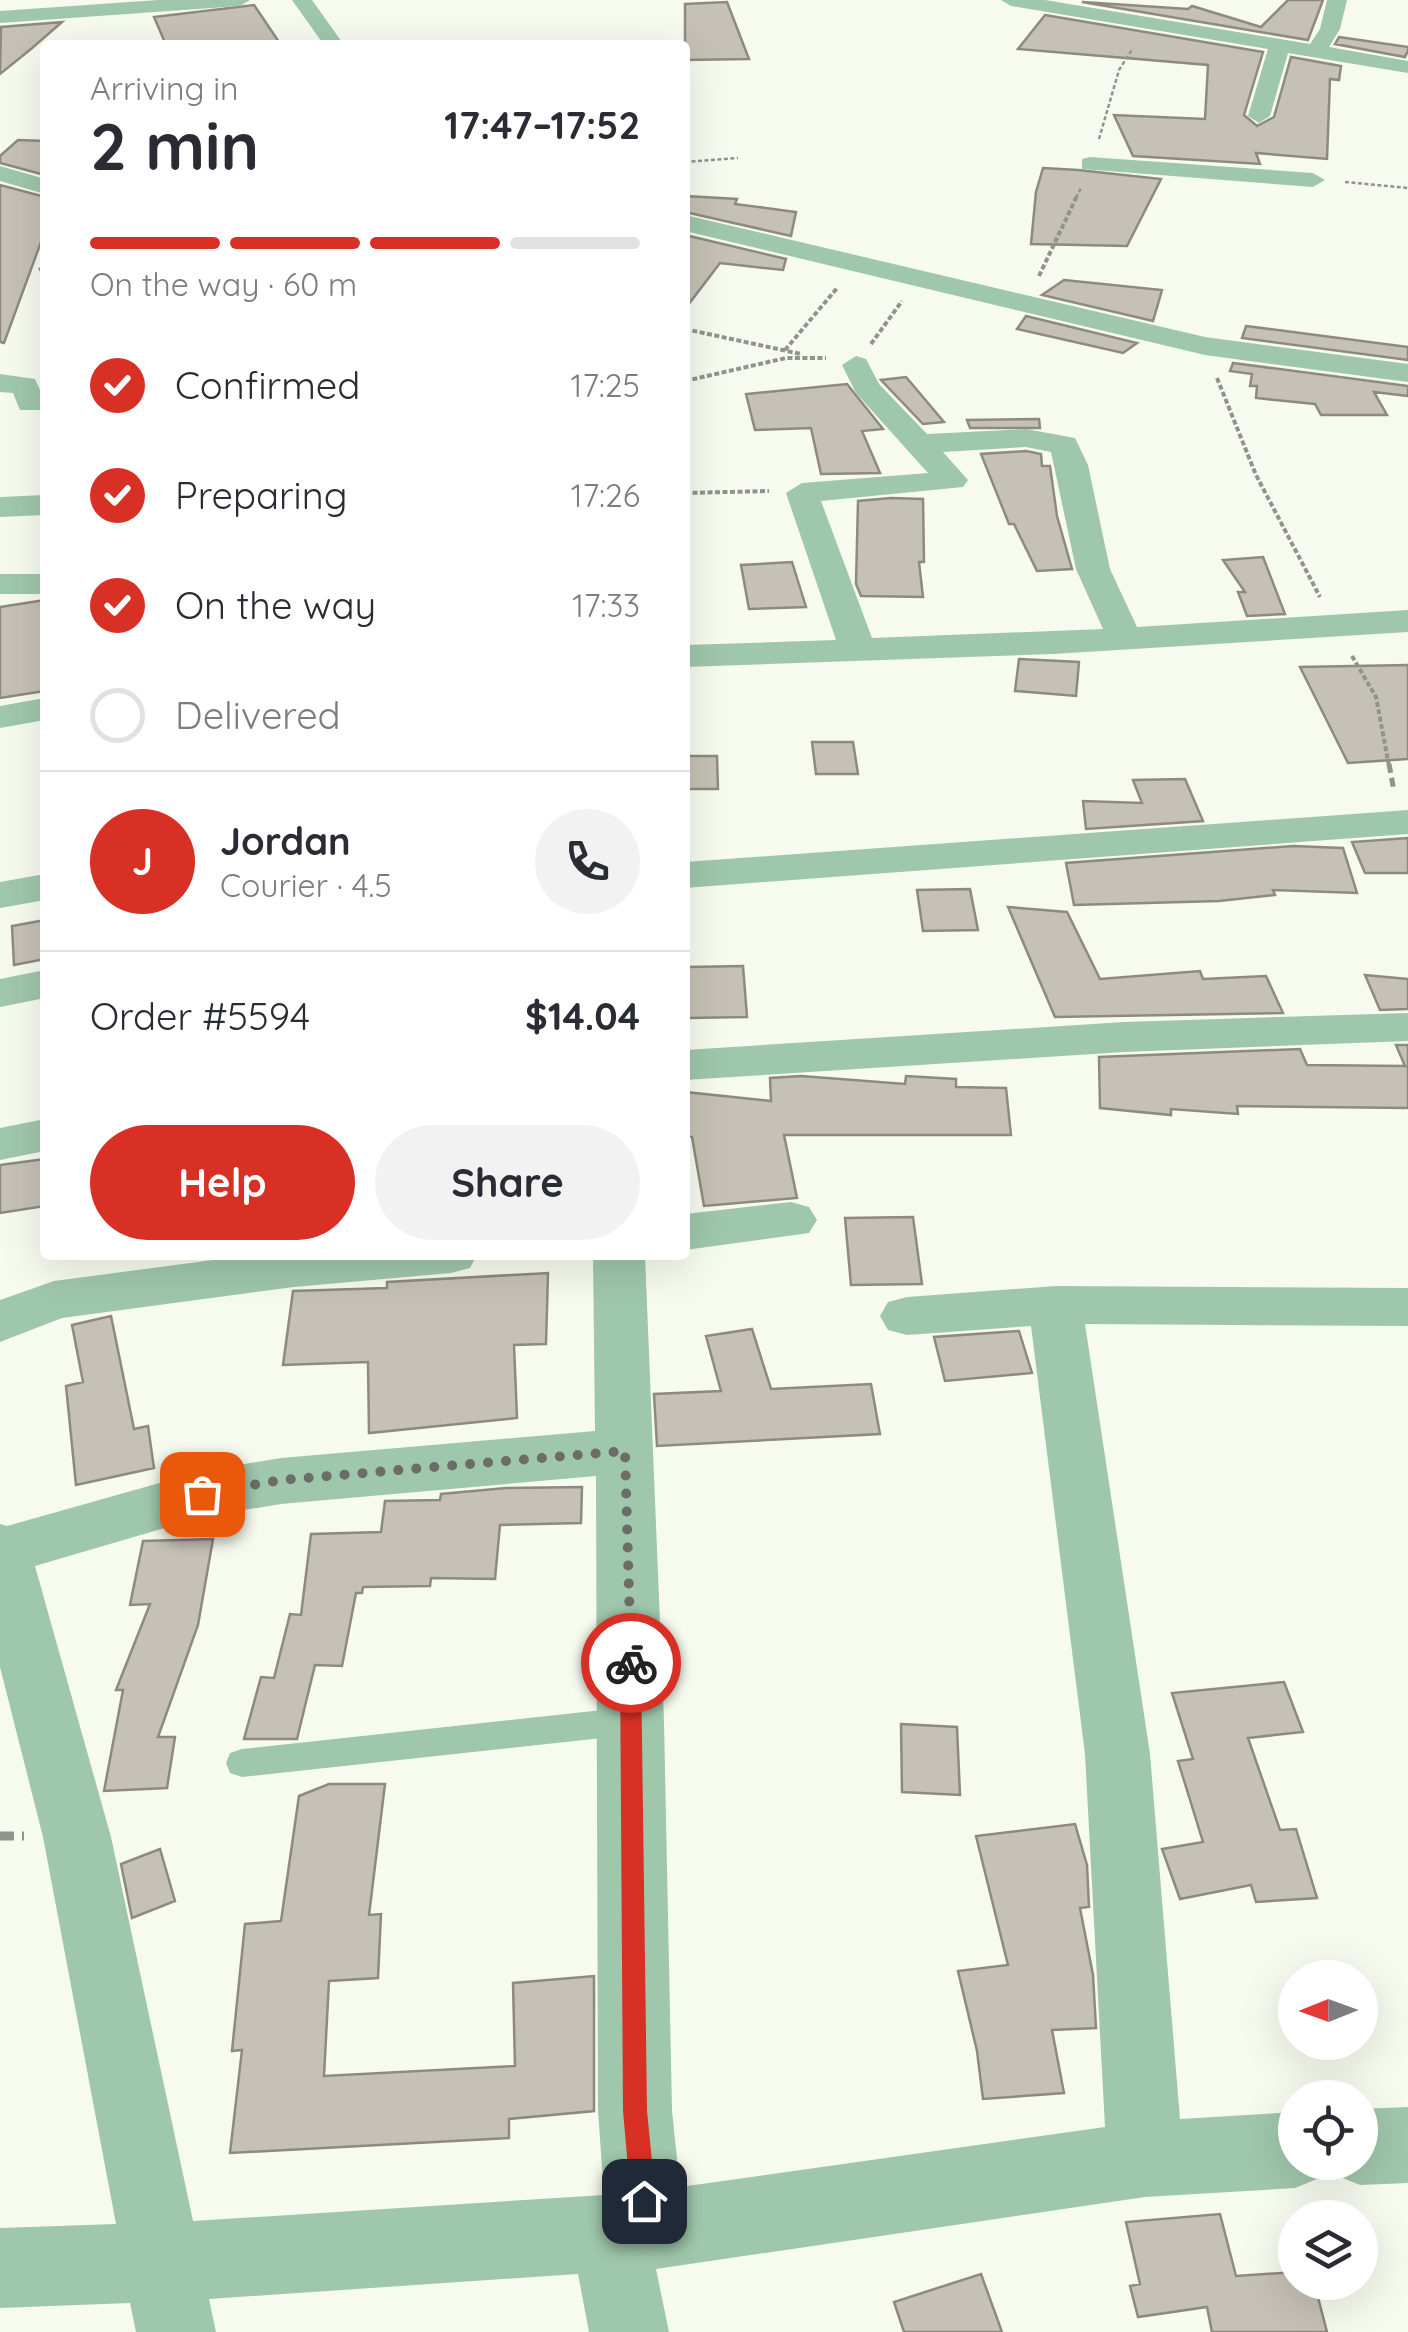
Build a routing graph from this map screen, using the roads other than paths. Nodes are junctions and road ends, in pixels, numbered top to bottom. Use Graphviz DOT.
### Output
graph roads {
  1 [pos="240,0"];
  2 [pos="302,0"];
  3 [pos="1011,0"];
  4 [pos="1336,0"];
  5 [pos="159,3"];
  6 [pos="71,14"];
  7 [pos="0,17"];
  8 [pos="330,40"];
  9 [pos="1279,48"];
  10 [pos="1314,54"];
  11 [pos="1408,67"];
  12 [pos="1259,116"];
  13 [pos="1090,164"];
  14 [pos="0,173"];
  15 [pos="1314,180"];
  16 [pos="35,184"];
  17 [pos="0,202"];
  18 [pos="690,224"];
  19 [pos="856,366"];
  20 [pos="1408,373"];
  21 [pos="0,383"];
  22 [pos="31,404"];
  23 [pos="921,444"];
  24 [pos="40,505"];
  25 [pos="0,507"];
  26 [pos="0,584"];
  27 [pos="40,584"];
  28 [pos="1408,621"];
  29 [pos="1125,639"];
  30 [pos="858,650"];
  31 [pos="690,656"];
  32 [pos="40,709"];
  33 [pos="0,717"];
  34 [pos="1404,822"];
  35 [pos="690,875"];
  36 [pos="40,887"];
  37 [pos="0,896"];
  38 [pos="40,985"];
  39 [pos="0,994"];
  40 [pos="1408,1027"];
  41 [pos="690,1066"];
  42 [pos="40,1137"];
  43 [pos="0,1144"];
  44 [pos="791,1220"];
  45 [pos="690,1231"];
  46 [pos="390,1260"];
  47 [pos="619,1260"];
  48 [pos="1056,1306"];
  49 [pos="1408,1308"];
  50 [pos="907,1316"];
  51 [pos="0,1322"];
  52 [pos="625,1451"];
  53 [pos="1,1550"];
  54 [pos="632,1721"];
  55 [pos="242,1764"];
  56 [pos="1408,2145"];
  57 [pos="1378,2146"];
  58 [pos="1278,2151"];
  59 [pos="1144,2159"];
  60 [pos="628,2232"];
  61 [pos="0,2268"];
  62 [pos="171,2297"];
  63 [pos="629,2332"];
  1 -- 5 [label="street"];
  2 -- 8 [label="street"];
  3 -- 9 [label="street"];
  4 -- 10 [label="street"];
  5 -- 6 [label="street"];
  6 -- 7 [label="street"];
  9 -- 10 [label="street"];
  9 -- 12 [label="street"];
  10 -- 11 [label="street"];
  13 -- 15 [label="street"];
  14 -- 16 [label="street"];
  16 -- 17 [label="street"];
  18 -- 20 [label="street"];
  19 -- 23 [label="street"];
  21 -- 22 [label="street"];
  23 -- 29 [label="street"];
  23 -- 30 [label="street"];
  24 -- 25 [label="street"];
  26 -- 27 [label="street"];
  28 -- 29 [label="street"];
  29 -- 30 [label="street"];
  30 -- 31 [label="street"];
  32 -- 33 [label="street"];
  34 -- 35 [label="street"];
  36 -- 37 [label="street"];
  38 -- 39 [label="street"];
  40 -- 41 [label="street"];
  42 -- 43 [label="street"];
  44 -- 45 [label="street"];
  46 -- 51 [label="street"];
  47 -- 52 [label="street"];
  48 -- 49 [label="street"];
  48 -- 50 [label="street"];
  48 -- 59 [label="street"];
  52 -- 53 [label="street"];
  52 -- 54 [label="street"];
  53 -- 62 [label="street"];
  54 -- 55 [label="lane"];
  54 -- 60 [label="street"];
  56 -- 57 [label="street"];
  58 -- 59 [label="street"];
  59 -- 60 [label="street"];
  60 -- 62 [label="street"];
  60 -- 63 [label="street"];
  61 -- 62 [label="street"];
}
